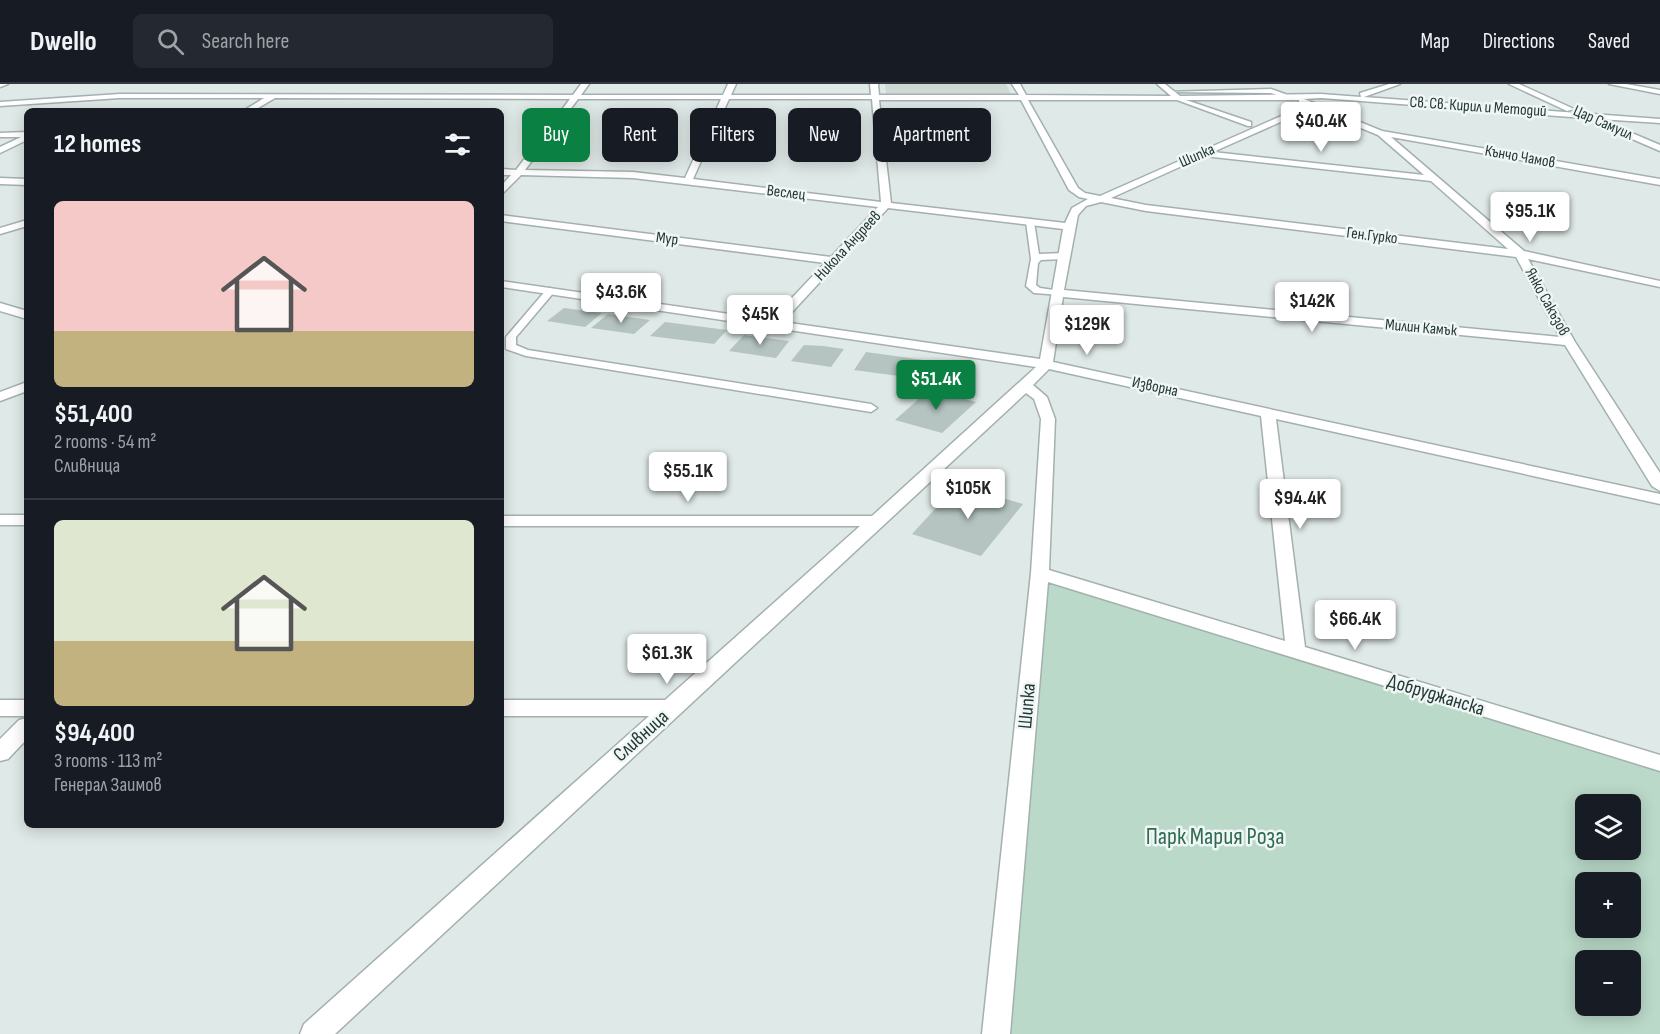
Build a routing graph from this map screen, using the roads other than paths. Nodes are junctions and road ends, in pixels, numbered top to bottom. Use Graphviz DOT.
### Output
graph roads {
  1 [pos="585,84"];
  2 [pos="732,84"];
  3 [pos="874,84"];
  4 [pos="1016,84"];
  5 [pos="1161,84"];
  6 [pos="1396,84"];
  7 [pos="1513,84"];
  8 [pos="1613,84"];
  9 [pos="138,88"];
  10 [pos="288,88"];
  11 [pos="432,90"];
  12 [pos="1169,92"];
  13 [pos="1660,92"];
  14 [pos="120,96"];
  15 [pos="273,96"];
  16 [pos="424,96"];
  17 [pos="575,97"];
  18 [pos="726,97"];
  19 [pos="875,97"];
  20 [pos="1024,97"];
  21 [pos="1176,98"];
  22 [pos="1355,98"];
  23 [pos="1302,101"];
  24 [pos="0,104"];
  25 [pos="415,104"];
  26 [pos="94,107"];
  27 [pos="252,108"];
  28 [pos="1584,115"];
  29 [pos="1660,121"];
  30 [pos="1248,124"];
  31 [pos="1380,133"];
  32 [pos="0,135"];
  33 [pos="24,136"];
  34 [pos="24,138"];
  35 [pos="1660,148"];
  36 [pos="0,150"];
  37 [pos="1204,154"];
  38 [pos="1138,171"];
  39 [pos="504,172"];
  40 [pos="518,172"];
  41 [pos="1435,179"];
  42 [pos="0,181"];
  43 [pos="688,181"];
  44 [pos="24,182"];
  45 [pos="1660,182"];
  46 [pos="504,188"];
  47 [pos="1097,195"];
  48 [pos="1080,201"];
  49 [pos="886,205"];
  50 [pos="504,218"];
  51 [pos="1030,222"];
  52 [pos="24,224"];
  53 [pos="1069,226"];
  54 [pos="0,231"];
  55 [pos="1520,254"];
  56 [pos="1064,256"];
  57 [pos="1035,259"];
  58 [pos="834,261"];
  59 [pos="504,284"];
  60 [pos="1660,284"];
  61 [pos="550,291"];
  62 [pos="1058,293"];
  63 [pos="0,307"];
  64 [pos="24,313"];
  65 [pos="775,323"];
  66 [pos="1569,342"];
  67 [pos="1046,363"];
  68 [pos="1025,386"];
  69 [pos="24,387"];
  70 [pos="0,397"];
  71 [pos="871,408"];
  72 [pos="1268,411"];
  73 [pos="1660,486"];
  74 [pos="1660,499"];
  75 [pos="0,520"];
  76 [pos="24,520"];
  77 [pos="504,520"];
  78 [pos="876,521"];
  79 [pos="1040,573"];
  80 [pos="1296,653"];
  81 [pos="0,708"];
  82 [pos="24,708"];
  83 [pos="504,708"];
  84 [pos="671,708"];
  85 [pos="24,729"];
  86 [pos="0,753"];
  87 [pos="1660,763"];
  88 [pos="314,1034"];
  89 [pos="996,1034"];
  1 -- 17 [label="street"];
  2 -- 18 [label="street"];
  3 -- 19 [label="street, Никола Андреев"];
  4 -- 20 [label="street"];
  5 -- 12 [label="street"];
  6 -- 22 [label="street"];
  7 -- 28 [label="street, Цар Самуил"];
  8 -- 13 [label="street"];
  9 -- 14 [label="street"];
  10 -- 15 [label="street"];
  11 -- 16 [label="street"];
  12 -- 21 [label="street"];
  12 -- 23 [label="lane"];
  14 -- 15 [label="street, Св. Св. Кирил и Методий"];
  14 -- 24 [label="street, Св. Св. Кирил и Методий"];
  14 -- 26 [label="street"];
  15 -- 16 [label="street, Св. Св. Кирил и Методий"];
  15 -- 27 [label="street"];
  16 -- 17 [label="street, Св. Св. Кирил и Методий"];
  16 -- 25 [label="street"];
  17 -- 18 [label="street, Св. Св. Кирил и Методий"];
  17 -- 40 [label="street"];
  18 -- 19 [label="street, Св. Св. Кирил и Методий"];
  18 -- 43 [label="street"];
  19 -- 20 [label="street, Св. Св. Кирил и Методий"];
  19 -- 49 [label="street, Никола Андреев"];
  20 -- 21 [label="street, Св. Св. Кирил и Методий"];
  20 -- 48 [label="street"];
  21 -- 23 [label="street, Св. Св. Кирил и Методий"];
  21 -- 30 [label="street"];
  22 -- 23 [label="street, Св. Св. Кирил и Методий"];
  22 -- 28 [label="street, Св. Св. Кирил и Методий"];
  23 -- 30 [label="street, Шипка"];
  23 -- 31 [label="street, Янко Сакъзов"];
  23 -- 37 [label="street, Шипка"];
  28 -- 29 [label="street, Св. Св. Кирил и Методий"];
  28 -- 35 [label="street, Цар Самуил"];
  30 -- 38 [label="street, Шипка"];
  31 -- 41 [label="street, Янко Сакъзов"];
  31 -- 45 [label="street, Кънчо Чамов"];
  32 -- 33 [label="street"];
  34 -- 36 [label="street"];
  37 -- 41 [label="street"];
  37 -- 47 [label="street, Шипка"];
  39 -- 40 [label="street, Веслец"];
  40 -- 43 [label="street, Веслец"];
  40 -- 46 [label="street"];
  41 -- 55 [label="street, Янко Сакъзов"];
  42 -- 44 [label="street"];
  43 -- 49 [label="street, Веслец"];
  47 -- 48 [label="street, Ген.Гурко"];
  47 -- 55 [label="street, Ген.Гурко"];
  48 -- 51 [label="street"];
  48 -- 53 [label="street"];
  49 -- 51 [label="street, Веслец"];
  49 -- 58 [label="street, Никола Андреев"];
  50 -- 58 [label="street, Мур"];
  51 -- 53 [label="street, Веслец"];
  51 -- 57 [label="lane"];
  52 -- 54 [label="street"];
  53 -- 56 [label="street"];
  55 -- 60 [label="street, Ген.Гурко"];
  55 -- 66 [label="street, Янко Сакъзов"];
  56 -- 57 [label="lane"];
  56 -- 62 [label="street"];
  57 -- 62 [label="lane"];
  58 -- 65 [label="street, Никола Андреев"];
  59 -- 61 [label="street, Изворна"];
  61 -- 65 [label="street, Изворна"];
  61 -- 71 [label="lane"];
  62 -- 66 [label="street, Милин Камък"];
  62 -- 67 [label="street"];
  63 -- 64 [label="street"];
  65 -- 67 [label="street, Изворна"];
  66 -- 73 [label="street, Янко Сакъзов"];
  67 -- 68 [label="street, Сливница"];
  67 -- 72 [label="street, Изворна"];
  68 -- 78 [label="street, Сливница"];
  68 -- 79 [label="street, Шипка"];
  69 -- 70 [label="street"];
  72 -- 74 [label="street, Изворна"];
  72 -- 80 [label="street"];
  75 -- 76 [label="street"];
  77 -- 78 [label="street"];
  78 -- 84 [label="street, Сливница"];
  79 -- 80 [label="street, Добруджанска"];
  79 -- 89 [label="street, Шипка"];
  80 -- 87 [label="street, Добруджанска"];
  81 -- 82 [label="street"];
  83 -- 84 [label="street"];
  84 -- 88 [label="street, Сливница"];
  85 -- 86 [label="street"];
}
